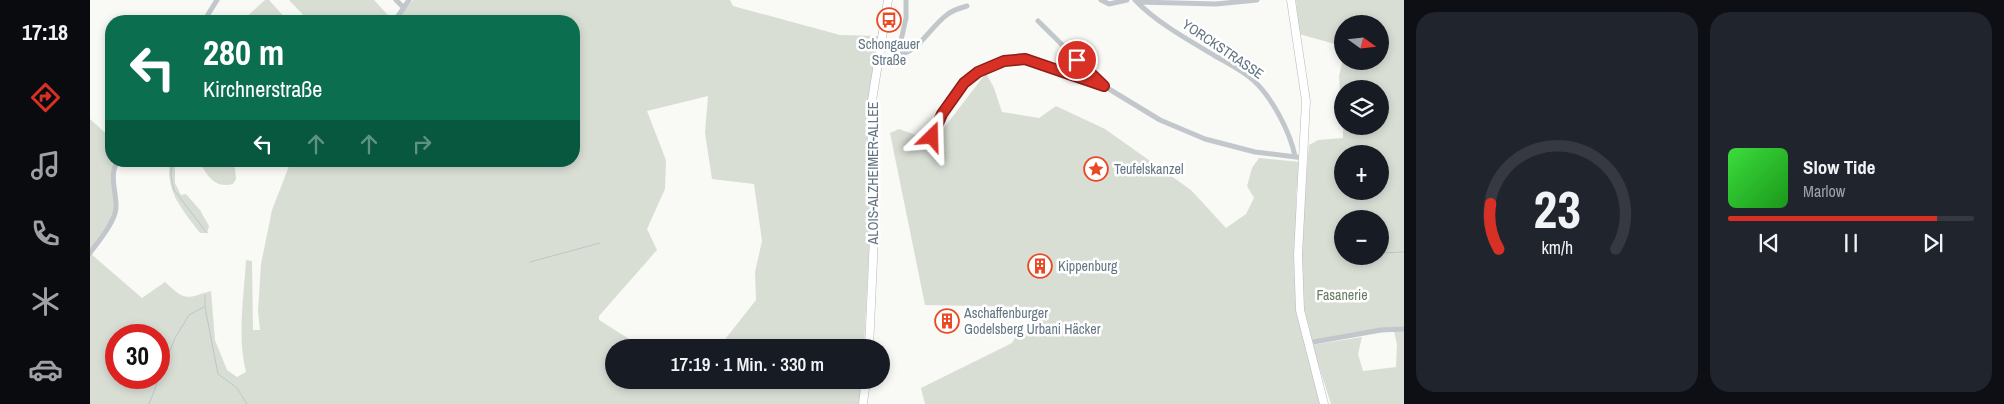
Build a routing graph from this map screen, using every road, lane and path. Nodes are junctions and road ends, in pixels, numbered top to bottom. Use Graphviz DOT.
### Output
graph roads {
  1 [pos="217,0"];
  2 [pos="396,0"];
  3 [pos="409,0"];
  4 [pos="888,0"];
  5 [pos="906,0"];
  6 [pos="1101,0"];
  7 [pos="1126,0"];
  8 [pos="1257,0"];
  9 [pos="1291,0"];
  10 [pos="1136,1"];
  11 [pos="966,6"];
  12 [pos="403,8"];
  13 [pos="208,15"];
  14 [pos="399,15"];
  15 [pos="1038,22"];
  16 [pos="1104,86"];
  17 [pos="932,137"];
  18 [pos="1300,157"];
  19 [pos="115,167"];
  20 [pos="90,253"];
  21 [pos="1404,329"];
  22 [pos="868,339"];
  23 [pos="1308,343"];
  24 [pos="865,389"];
  25 [pos="863,404"];
  26 [pos="1324,404"];
  1 -- 13 [label="street"];
  2 -- 12 [label="street"];
  3 -- 12 [label="street"];
  4 -- 22 [label="street, ALOIS-ALZHEIMER-ALLEE"];
  5 -- 11 [label="street"];
  6 -- 7 [label="street"];
  8 -- 10 [label="street"];
  9 -- 18 [label="street"];
  10 -- 18 [label="street, YORCKSTRASSE"];
  12 -- 14 [label="street"];
  15 -- 16 [label="street"];
  16 -- 17 [label="street"];
  16 -- 18 [label="street"];
  18 -- 23 [label="street"];
  19 -- 20 [label="street"];
  21 -- 23 [label="street"];
  23 -- 26 [label="street"];
  24 -- 25 [label="street"];
}
